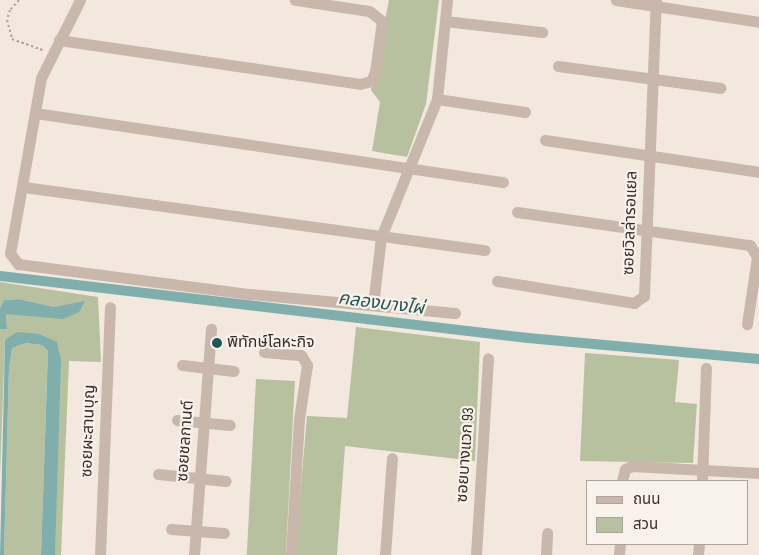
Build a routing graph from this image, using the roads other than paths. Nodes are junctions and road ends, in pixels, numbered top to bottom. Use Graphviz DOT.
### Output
graph roads {
  1 [pos="80,0"];
  2 [pos="295,0"];
  3 [pos="447,0"];
  4 [pos="616,0"];
  5 [pos="655,3"];
  6 [pos="446,21"];
  7 [pos="759,22"];
  8 [pos="542,32"];
  9 [pos="59,40"];
  10 [pos="558,66"];
  11 [pos="651,80"];
  12 [pos="721,88"];
  13 [pos="437,99"];
  14 [pos="525,112"];
  15 [pos="36,113"];
  16 [pos="545,140"];
  17 [pos="649,155"];
  18 [pos="409,168"];
  19 [pos="759,172"];
  20 [pos="504,182"];
  21 [pos="24,187"];
  22 [pos="516,212"];
  23 [pos="648,230"];
  24 [pos="381,237"];
  25 [pos="485,250"];
  26 [pos="497,281"];
  27 [pos="373,305"];
  28 [pos="110,307"];
  29 [pos="455,313"];
  30 [pos="747,324"];
  31 [pos="211,329"];
  32 [pos="264,352"];
  33 [pos="488,358"];
  34 [pos="182,365"];
  35 [pos="208,368"];
  36 [pos="706,368"];
  37 [pos="234,371"];
  38 [pos="177,420"];
  39 [pos="204,422"];
  40 [pos="230,425"];
  41 [pos="392,458"];
  42 [pos="759,473"];
  43 [pos="158,474"];
  44 [pos="703,476"];
  45 [pos="200,478"];
  46 [pos="622,480"];
  47 [pos="226,481"];
  48 [pos="170,529"];
  49 [pos="196,531"];
  50 [pos="224,533"];
  51 [pos="547,533"];
  52 [pos="100,555"];
  53 [pos="194,555"];
  54 [pos="291,555"];
  55 [pos="385,555"];
  56 [pos="476,555"];
  57 [pos="546,555"];
  1 -- 9 [label="street"];
  2 -- 9 [label="street"];
  3 -- 6 [label="street"];
  4 -- 5 [label="street"];
  5 -- 7 [label="street"];
  5 -- 11 [label="street, ซอยวิลล่ารอแยล"];
  6 -- 8 [label="street"];
  6 -- 13 [label="street"];
  9 -- 15 [label="street"];
  10 -- 11 [label="street"];
  11 -- 12 [label="street"];
  11 -- 17 [label="street, ซอยวิลล่ารอแยล"];
  13 -- 14 [label="street"];
  13 -- 18 [label="street"];
  15 -- 18 [label="street"];
  15 -- 21 [label="street"];
  16 -- 17 [label="street"];
  17 -- 19 [label="street"];
  17 -- 23 [label="street, ซอยวิลล่ารอแยล"];
  18 -- 20 [label="street"];
  18 -- 24 [label="street"];
  21 -- 24 [label="street"];
  21 -- 27 [label="street"];
  22 -- 23 [label="street"];
  23 -- 26 [label="street, ซอยวิลล่ารอแยล"];
  23 -- 30 [label="street"];
  24 -- 25 [label="street"];
  24 -- 27 [label="street"];
  27 -- 29 [label="street"];
  28 -- 52 [label="street, ซอยผะสานบุญ"];
  31 -- 35 [label="street, ซอยชลกานต์"];
  32 -- 54 [label="street"];
  33 -- 56 [label="street, ซอยบางแวก 93"];
  34 -- 35 [label="street"];
  35 -- 37 [label="street"];
  35 -- 39 [label="street, ซอยชลกานต์"];
  36 -- 44 [label="street"];
  38 -- 39 [label="street"];
  39 -- 40 [label="street"];
  39 -- 45 [label="street, ซอยชลกานต์"];
  41 -- 55 [label="street"];
  42 -- 44 [label="street"];
  43 -- 45 [label="street"];
  44 -- 46 [label="street"];
  45 -- 47 [label="street"];
  45 -- 49 [label="street, ซอยชลกานต์"];
  48 -- 49 [label="street"];
  49 -- 50 [label="street"];
  49 -- 53 [label="street, ซอยชลกานต์"];
  51 -- 57 [label="street"];
}
